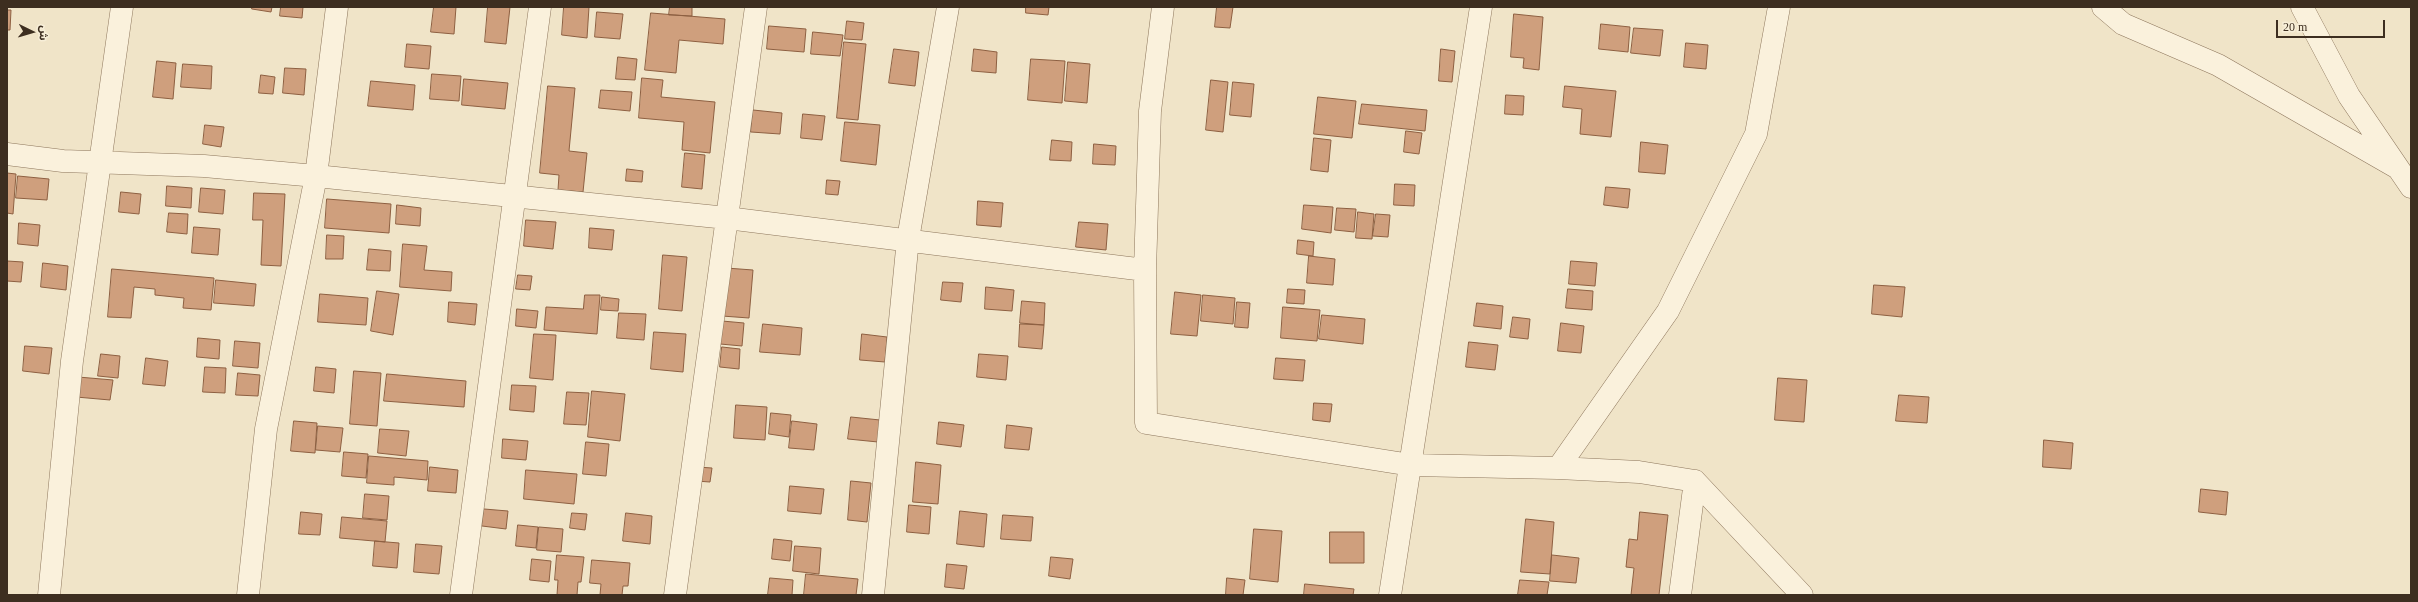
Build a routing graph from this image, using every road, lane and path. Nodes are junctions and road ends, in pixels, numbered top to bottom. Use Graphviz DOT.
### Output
graph roads {
  1 [pos="122,7"];
  2 [pos="337,7"];
  3 [pos="540,7"];
  4 [pos="756,7"];
  5 [pos="948,7"];
  6 [pos="1163,7"];
  7 [pos="1481,7"];
  8 [pos="1779,7"];
  9 [pos="2103,7"];
  10 [pos="2302,7"];
  11 [pos="7,154"];
  12 [pos="101,162"];
  13 [pos="2396,167"];
  14 [pos="316,176"];
  15 [pos="2411,187"];
  16 [pos="514,197"];
  17 [pos="727,218"];
  18 [pos="908,239"];
  19 [pos="1146,270"];
  20 [pos="1411,465"];
  21 [pos="1558,468"];
  22 [pos="1695,481"];
  23 [pos="49,595"];
  24 [pos="248,595"];
  25 [pos="462,595"];
  26 [pos="675,595"];
  27 [pos="873,595"];
  28 [pos="1390,595"];
  29 [pos="1680,595"];
  30 [pos="1802,595"];
  1 -- 12 [label="street"];
  2 -- 14 [label="street"];
  3 -- 16 [label="street"];
  4 -- 17 [label="street"];
  5 -- 18 [label="street"];
  6 -- 19 [label="street"];
  7 -- 20 [label="street"];
  8 -- 21 [label="street"];
  9 -- 13 [label="street"];
  10 -- 13 [label="street"];
  11 -- 12 [label="street"];
  12 -- 14 [label="street"];
  12 -- 23 [label="street"];
  13 -- 15 [label="street"];
  14 -- 16 [label="street"];
  14 -- 24 [label="street"];
  16 -- 17 [label="street"];
  16 -- 25 [label="street"];
  17 -- 18 [label="street"];
  17 -- 26 [label="street"];
  18 -- 19 [label="street"];
  18 -- 27 [label="street"];
  19 -- 20 [label="street"];
  20 -- 21 [label="street"];
  20 -- 28 [label="street"];
  21 -- 22 [label="street"];
  22 -- 29 [label="street"];
  22 -- 30 [label="street"];
}
